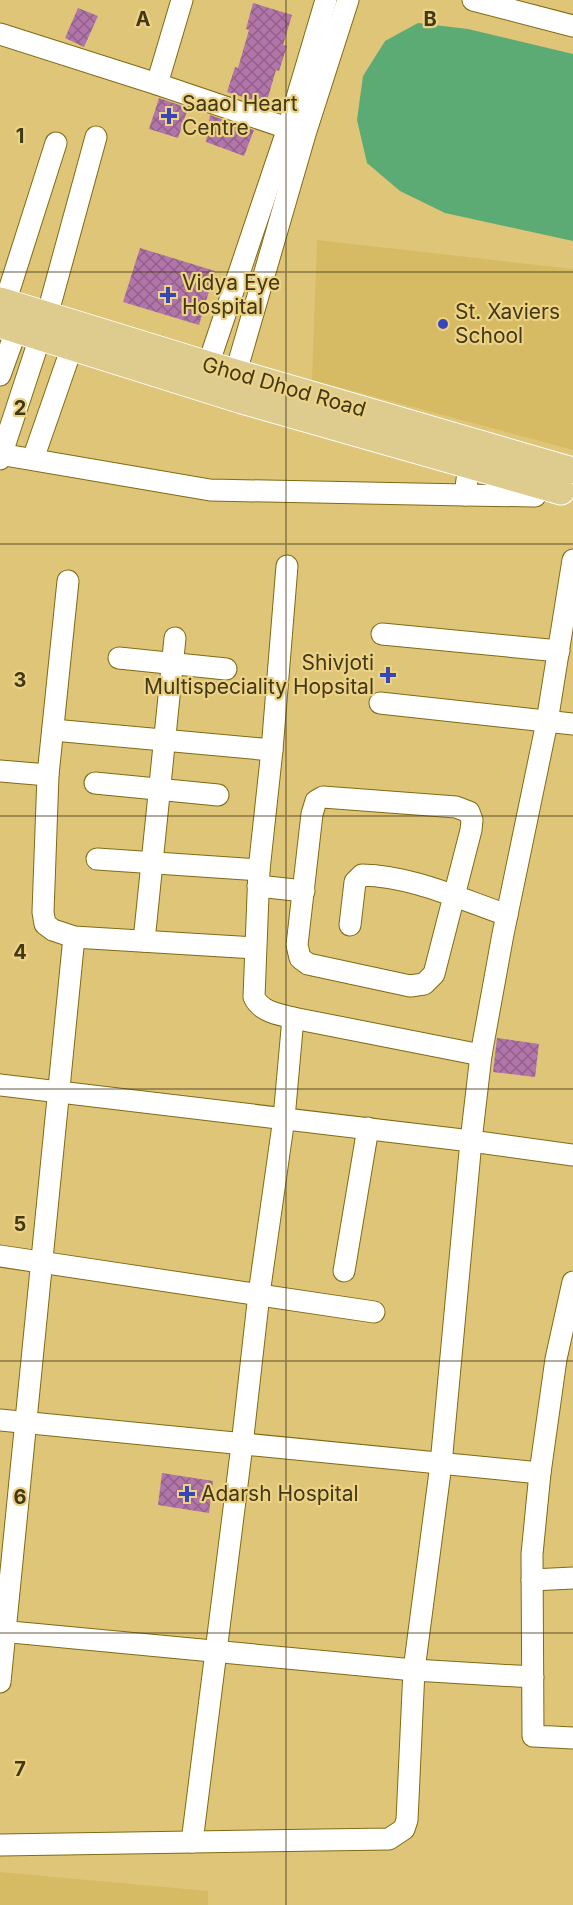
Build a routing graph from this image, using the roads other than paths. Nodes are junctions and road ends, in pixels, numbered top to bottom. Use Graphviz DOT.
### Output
graph roads {
  1 [pos="182,0"];
  2 [pos="326,0"];
  3 [pos="348,0"];
  4 [pos="473,0"];
  5 [pos="509,5"];
  6 [pos="573,26"];
  7 [pos="0,34"];
  8 [pos="157,84"];
  9 [pos="296,131"];
  10 [pos="96,137"];
  11 [pos="56,143"];
  12 [pos="19,317"];
  13 [pos="72,346"];
  14 [pos="0,375"];
  15 [pos="205,376"];
  16 [pos="232,384"];
  17 [pos="1,456"];
  18 [pos="33,459"];
  19 [pos="469,465"];
  20 [pos="563,484"];
  21 [pos="465,495"];
  22 [pos="573,560"];
  23 [pos="287,566"];
  24 [pos="68,581"];
  25 [pos="382,634"];
  26 [pos="175,638"];
  27 [pos="559,651"];
  28 [pos="119,658"];
  29 [pos="172,663"];
  30 [pos="226,669"];
  31 [pos="380,703"];
  32 [pos="548,722"];
  33 [pos="573,724"];
  34 [pos="53,730"];
  35 [pos="166,740"];
  36 [pos="272,750"];
  37 [pos="0,771"];
  38 [pos="48,775"];
  39 [pos="95,783"];
  40 [pos="160,789"];
  41 [pos="218,795"];
  42 [pos="97,859"];
  43 [pos="152,862"];
  44 [pos="258,878"];
  45 [pos="304,891"];
  46 [pos="452,896"];
  47 [pos="507,915"];
  48 [pos="350,925"];
  49 [pos="74,937"];
  50 [pos="144,941"];
  51 [pos="255,948"];
  52 [pos="293,1018"];
  53 [pos="481,1055"];
  54 [pos="0,1085"];
  55 [pos="58,1092"];
  56 [pos="284,1119"];
  57 [pos="368,1128"];
  58 [pos="471,1141"];
  59 [pos="573,1155"];
  60 [pos="0,1256"];
  61 [pos="42,1263"];
  62 [pos="344,1270"];
  63 [pos="573,1282"];
  64 [pos="259,1294"];
  65 [pos="374,1312"];
  66 [pos="565,1359"];
  67 [pos="0,1420"];
  68 [pos="26,1423"];
  69 [pos="242,1445"];
  70 [pos="441,1464"];
  71 [pos="540,1473"];
  72 [pos="573,1578"];
  73 [pos="532,1580"];
  74 [pos="2,1632"];
  75 [pos="216,1652"];
  76 [pos="414,1670"];
  77 [pos="533,1677"];
  78 [pos="0,1682"];
  79 [pos="573,1738"];
  80 [pos="192,1842"];
  81 [pos="0,1845"];
  1 -- 8 [label="street"];
  2 -- 9 [label="street"];
  3 -- 9 [label="street"];
  4 -- 5 [label="street"];
  5 -- 6 [label="street"];
  7 -- 8 [label="street"];
  8 -- 9 [label="street"];
  9 -- 15 [label="street"];
  9 -- 16 [label="street"];
  10 -- 12 [label="street"];
  11 -- 12 [label="street"];
  12 -- 13 [label="main road"];
  12 -- 14 [label="street"];
  12 -- 15 [label="main road, Ghod Dhod Road"];
  12 -- 17 [label="street"];
  13 -- 15 [label="main road"];
  13 -- 18 [label="street"];
  15 -- 16 [label="main road"];
  16 -- 19 [label="main road"];
  16 -- 20 [label="main road, Ghod Dhod Road"];
  17 -- 18 [label="street"];
  18 -- 21 [label="street"];
  19 -- 20 [label="main road"];
  19 -- 21 [label="street"];
  20 -- 21 [label="street"];
  22 -- 27 [label="street"];
  23 -- 36 [label="street"];
  24 -- 34 [label="street"];
  25 -- 27 [label="street"];
  26 -- 29 [label="street"];
  27 -- 32 [label="street"];
  28 -- 29 [label="street"];
  29 -- 30 [label="street"];
  29 -- 35 [label="street"];
  31 -- 32 [label="street"];
  32 -- 33 [label="street"];
  32 -- 47 [label="street"];
  34 -- 35 [label="street"];
  34 -- 38 [label="street"];
  35 -- 36 [label="street"];
  35 -- 40 [label="street"];
  36 -- 44 [label="street"];
  37 -- 38 [label="street"];
  38 -- 49 [label="street"];
  39 -- 40 [label="street"];
  40 -- 41 [label="street"];
  40 -- 43 [label="street"];
  42 -- 43 [label="street"];
  43 -- 44 [label="street"];
  43 -- 50 [label="street"];
  44 -- 45 [label="street"];
  44 -- 51 [label="street"];
  45 -- 46 [label="street"];
  45 -- 46 [label="street"];
  46 -- 47 [label="street"];
  46 -- 48 [label="street"];
  47 -- 53 [label="street"];
  49 -- 50 [label="street"];
  49 -- 55 [label="street"];
  50 -- 51 [label="street"];
  51 -- 52 [label="street"];
  52 -- 53 [label="street"];
  52 -- 56 [label="street"];
  53 -- 58 [label="street"];
  54 -- 55 [label="street"];
  55 -- 56 [label="street"];
  55 -- 61 [label="street"];
  56 -- 57 [label="street"];
  56 -- 64 [label="street"];
  57 -- 58 [label="street"];
  57 -- 62 [label="street"];
  58 -- 59 [label="street"];
  58 -- 70 [label="street"];
  60 -- 61 [label="street"];
  61 -- 64 [label="street"];
  61 -- 68 [label="street"];
  63 -- 66 [label="street"];
  64 -- 65 [label="street"];
  64 -- 69 [label="street"];
  66 -- 71 [label="street"];
  67 -- 68 [label="street"];
  68 -- 69 [label="street"];
  68 -- 74 [label="street"];
  69 -- 70 [label="street"];
  69 -- 75 [label="street"];
  70 -- 71 [label="street"];
  70 -- 76 [label="street"];
  71 -- 73 [label="street"];
  72 -- 73 [label="street"];
  73 -- 77 [label="street"];
  74 -- 75 [label="street"];
  74 -- 78 [label="street"];
  75 -- 76 [label="street"];
  75 -- 80 [label="street"];
  76 -- 77 [label="street"];
  76 -- 80 [label="street"];
  77 -- 79 [label="street"];
  80 -- 81 [label="street"];
}
